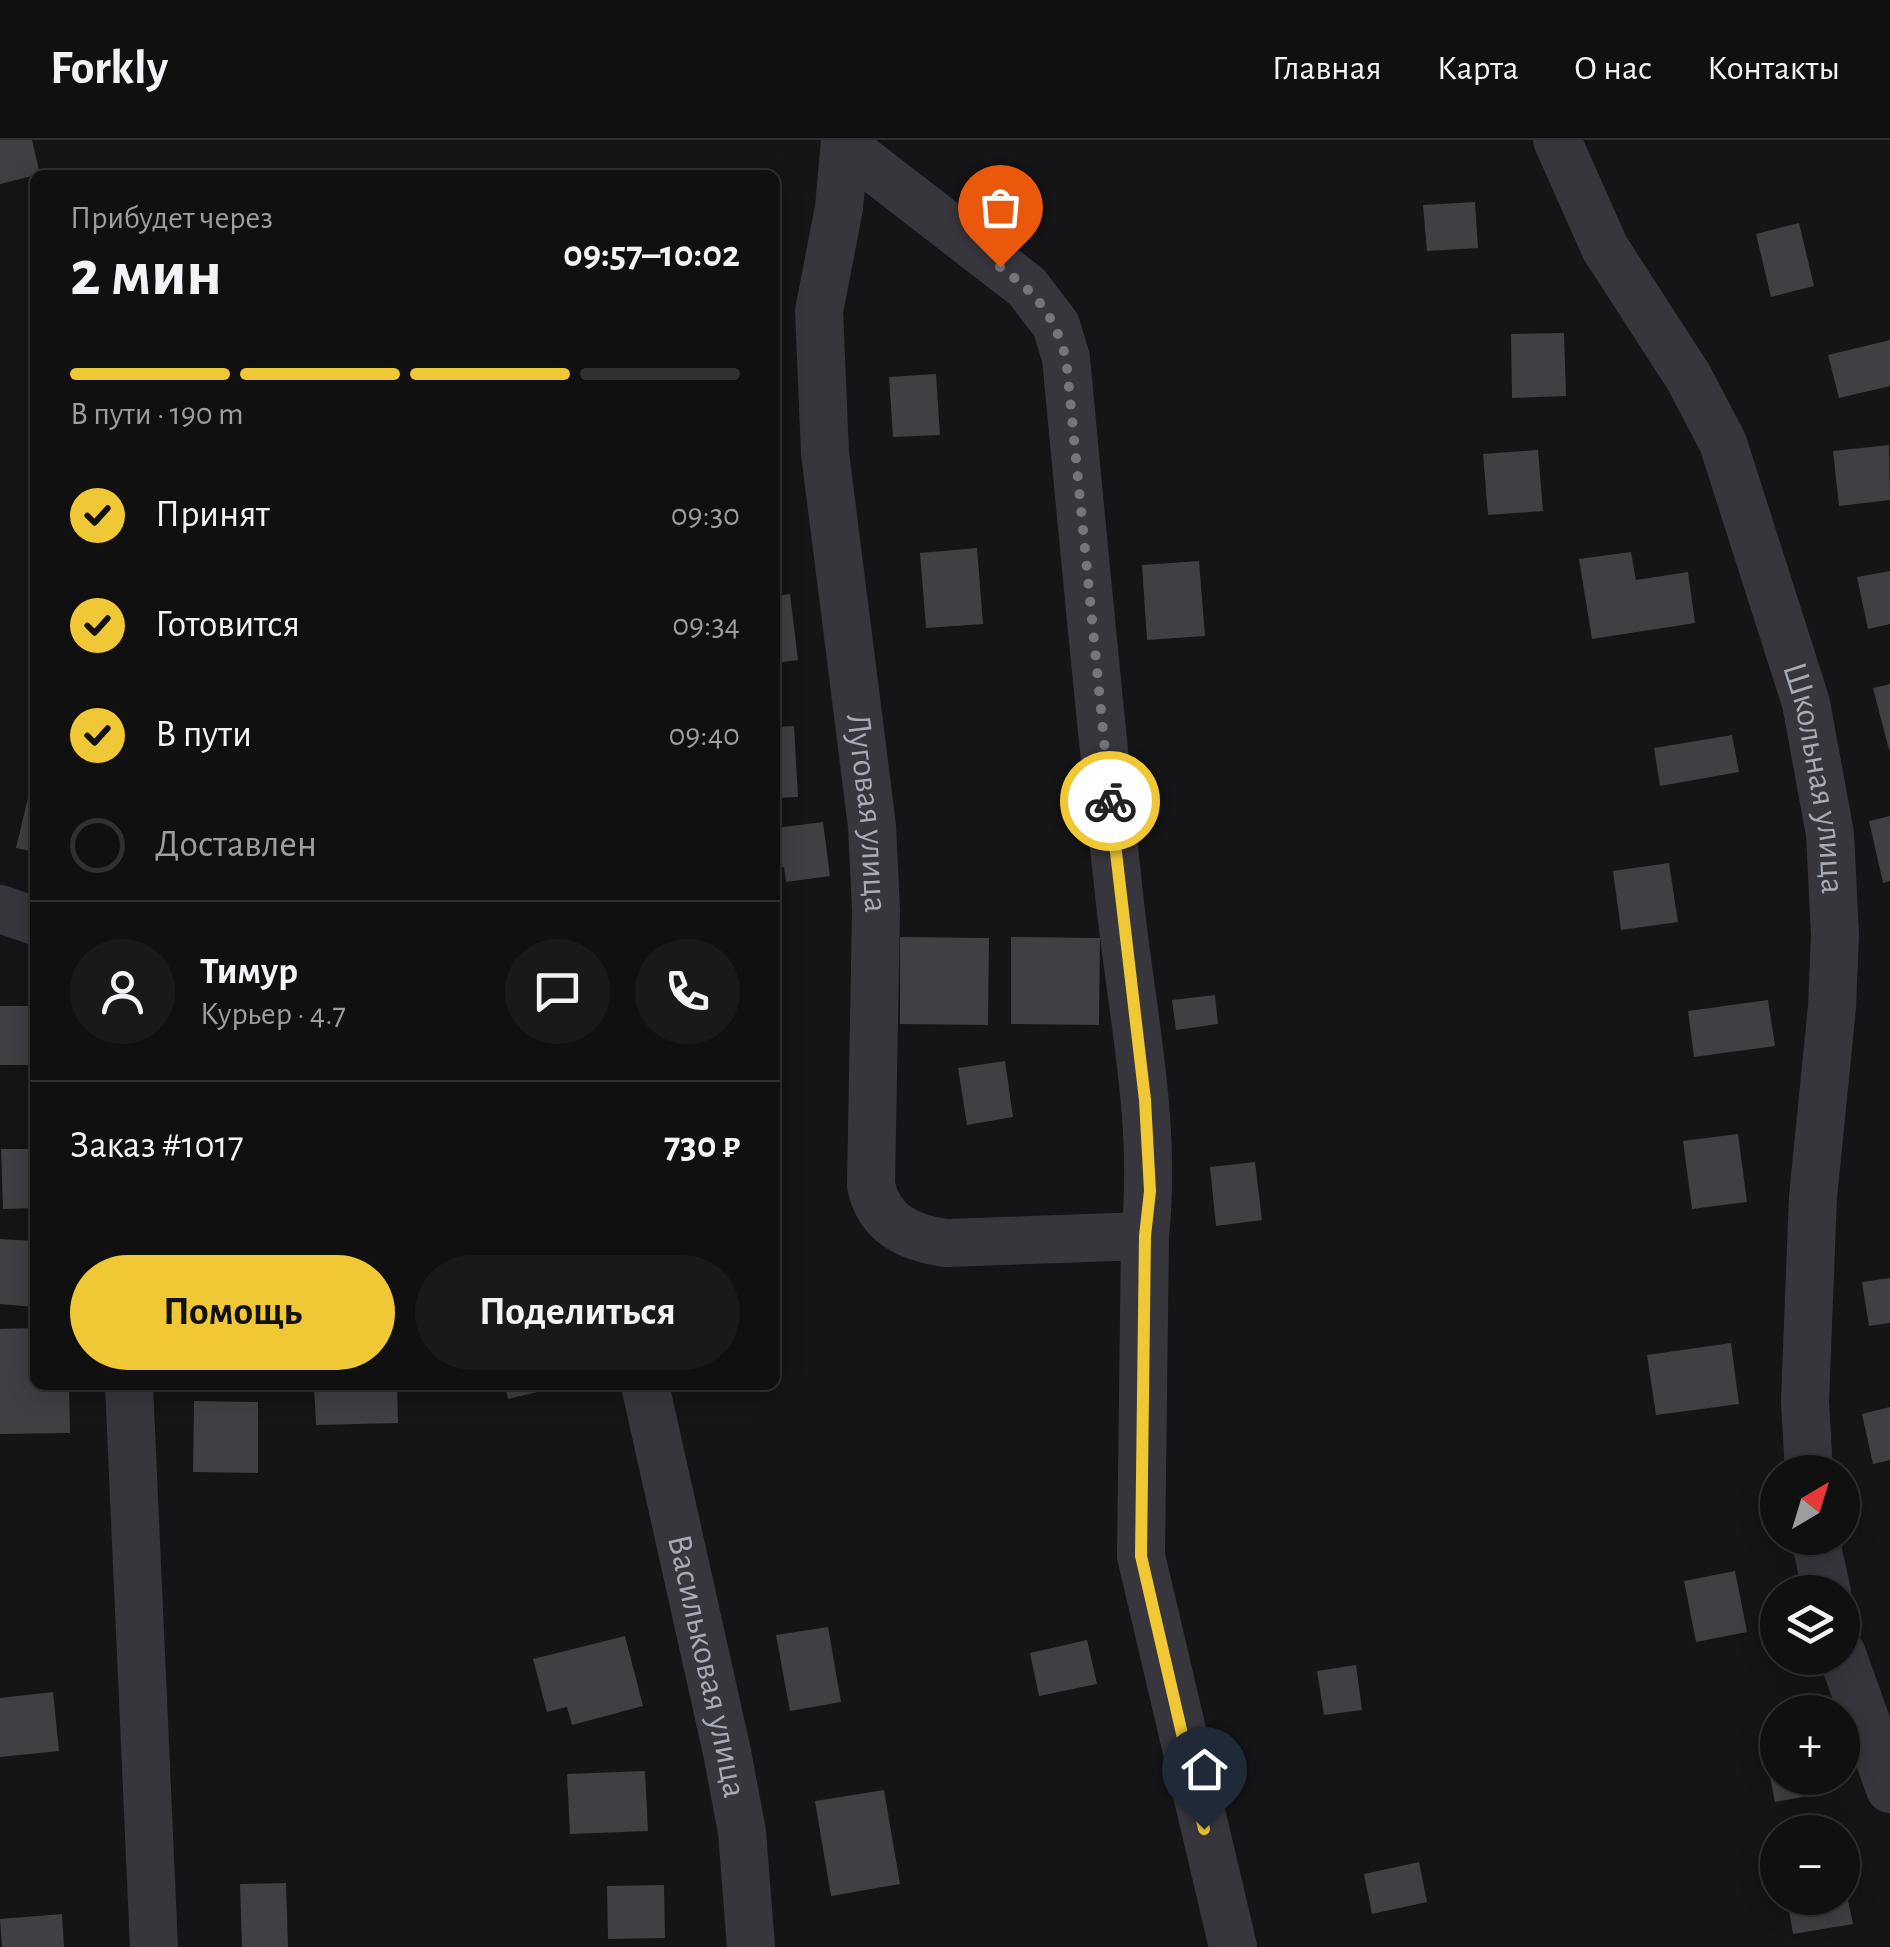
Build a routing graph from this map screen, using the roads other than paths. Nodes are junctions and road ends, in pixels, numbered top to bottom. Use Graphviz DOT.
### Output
graph roads {
  1 [pos="1557,140"];
  2 [pos="846,144"];
  3 [pos="0,910"];
  4 [pos="30,919"];
  5 [pos="1145,1236"];
  6 [pos="129,1390"];
  7 [pos="645,1390"];
  8 [pos="1808,1455"];
  9 [pos="1850,1675"];
  10 [pos="1890,1788"];
  11 [pos="154,1947"];
  12 [pos="751,1947"];
  13 [pos="1233,1947"];
  1 -- 8 [label="street, Школьная улица"];
  2 -- 5 [label="street"];
  2 -- 5 [label="street, Луговая улица"];
  3 -- 4 [label="street"];
  5 -- 13 [label="street"];
  6 -- 11 [label="street"];
  7 -- 12 [label="street, Васильковая улица"];
  9 -- 10 [label="street"];
}
